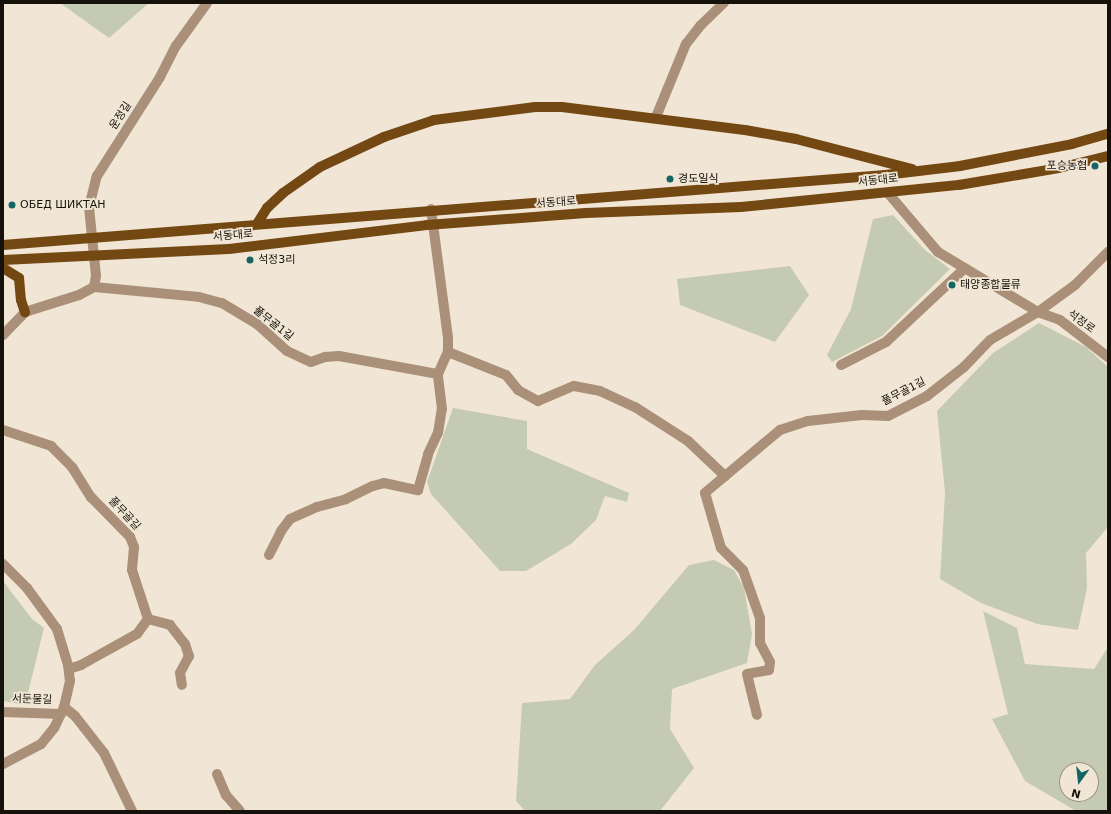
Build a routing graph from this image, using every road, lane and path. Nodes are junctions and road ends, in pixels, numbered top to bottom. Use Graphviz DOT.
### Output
graph roads {
  1 [pos="207,3"];
  2 [pos="724,3"];
  3 [pos="656,117"];
  4 [pos="1108,134"];
  5 [pos="1108,156"];
  6 [pos="918,171"];
  7 [pos="888,192"];
  8 [pos="431,209"];
  9 [pos="257,224"];
  10 [pos="433,224"];
  11 [pos="93,238"];
  12 [pos="3,245"];
  13 [pos="1108,252"];
  14 [pos="94,254"];
  15 [pos="3,260"];
  16 [pos="3,268"];
  17 [pos="965,268"];
  18 [pos="94,287"];
  19 [pos="25,312"];
  20 [pos="1038,312"];
  21 [pos="3,335"];
  22 [pos="448,352"];
  23 [pos="1108,356"];
  24 [pos="841,365"];
  25 [pos="438,374"];
  26 [pos="3,430"];
  27 [pos="725,476"];
  28 [pos="269,555"];
  29 [pos="3,564"];
  30 [pos="148,619"];
  31 [pos="69,669"];
  32 [pos="182,685"];
  33 [pos="62,710"];
  34 [pos="3,712"];
  35 [pos="757,715"];
  36 [pos="3,764"];
  37 [pos="217,774"];
  38 [pos="132,811"];
  39 [pos="240,811"];
  1 -- 11 [label="street, 운정길"];
  2 -- 3 [label="street"];
  3 -- 6 [label="main road, 서동대로"];
  3 -- 9 [label="main road, 서동대로"];
  4 -- 6 [label="main road, 서동대로"];
  5 -- 7 [label="main road, 서동대로"];
  6 -- 8 [label="main road, 서동대로"];
  7 -- 10 [label="main road, 서동대로"];
  7 -- 17 [label="street"];
  8 -- 9 [label="main road, 서동대로"];
  8 -- 10 [label="street"];
  9 -- 11 [label="main road, 서동대로"];
  10 -- 14 [label="main road, 서동대로"];
  10 -- 22 [label="street"];
  11 -- 12 [label="main road, 서동대로"];
  11 -- 14 [label="street, 운정길"];
  13 -- 20 [label="street, 풀무골1길"];
  14 -- 15 [label="main road, 서동대로"];
  14 -- 18 [label="street"];
  16 -- 19 [label="main road"];
  17 -- 20 [label="street"];
  17 -- 24 [label="street"];
  18 -- 19 [label="street"];
  18 -- 25 [label="street, 풀무골1길"];
  19 -- 21 [label="street"];
  20 -- 23 [label="street, 석정로"];
  20 -- 27 [label="street, 풀무골1길"];
  22 -- 25 [label="street"];
  22 -- 27 [label="street"];
  25 -- 28 [label="street"];
  26 -- 30 [label="street, 풀무골길"];
  27 -- 35 [label="street, 풀무골1길"];
  29 -- 31 [label="street"];
  30 -- 31 [label="street"];
  30 -- 32 [label="street"];
  31 -- 33 [label="street"];
  33 -- 34 [label="street, 서둔물길"];
  33 -- 36 [label="street, 서둔물길"];
  33 -- 38 [label="street"];
  37 -- 39 [label="street"];
}
